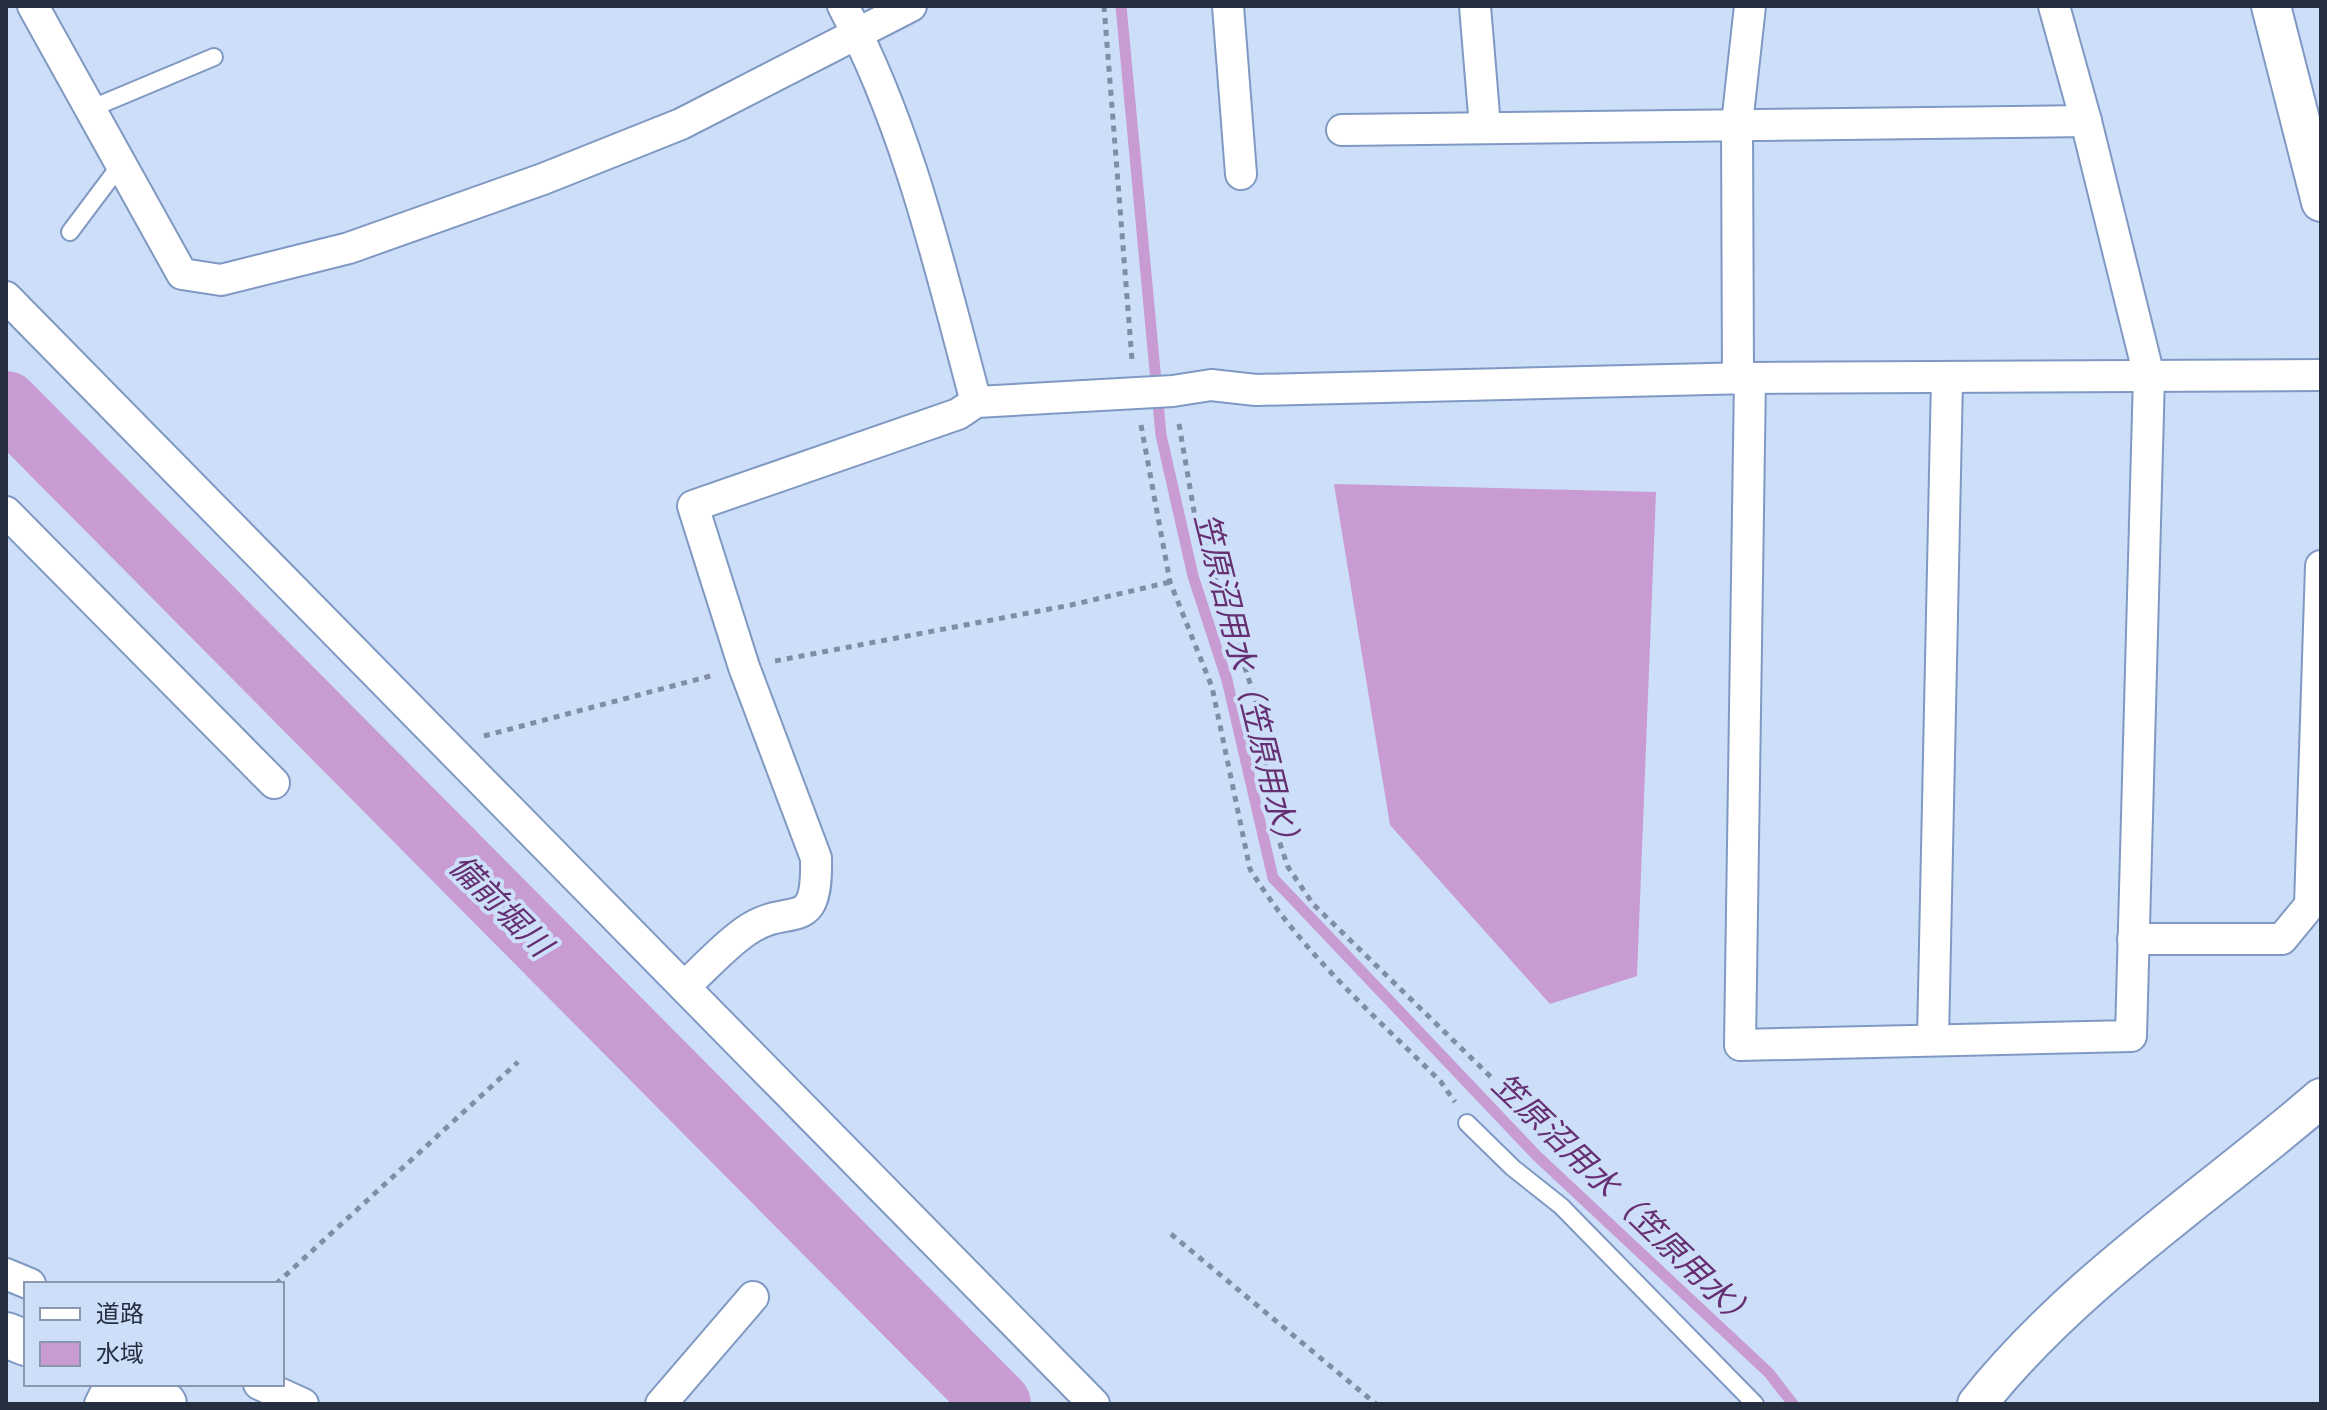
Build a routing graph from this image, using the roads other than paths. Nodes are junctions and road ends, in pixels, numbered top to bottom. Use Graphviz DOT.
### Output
graph roads {
  1 [pos="33,6"];
  2 [pos="843,6"];
  3 [pos="911,6"];
  4 [pos="1228,6"];
  5 [pos="1475,6"];
  6 [pos="1750,6"];
  7 [pos="2054,6"];
  8 [pos="2271,6"];
  9 [pos="858,35"];
  10 [pos="214,57"];
  11 [pos="90,109"];
  12 [pos="2086,121"];
  13 [pos="1737,124"];
  14 [pos="1485,127"];
  15 [pos="1342,130"];
  16 [pos="121,164"];
  17 [pos="1241,174"];
  18 [pos="2321,202"];
  19 [pos="70,232"];
  20 [pos="6,297"];
  21 [pos="2321,375"];
  22 [pos="2149,376"];
  23 [pos="1744,378"];
  24 [pos="1947,379"];
  25 [pos="976,402"];
  26 [pos="6,512"];
  27 [pos="2321,566"];
  28 [pos="274,783"];
  29 [pos="2133,939"];
  30 [pos="685,986"];
  31 [pos="1933,1039"];
  32 [pos="2321,1098"];
  33 [pos="1467,1123"];
  34 [pos="6,1274"];
  35 [pos="25,1282"];
  36 [pos="753,1297"];
  37 [pos="109,1386"];
  38 [pos="126,1386"];
  39 [pos="263,1386"];
  40 [pos="100,1404"];
  41 [pos="164,1404"];
  42 [pos="303,1404"];
  43 [pos="661,1404"];
  44 [pos="1094,1404"];
  45 [pos="1755,1404"];
  46 [pos="1977,1404"];
  1 -- 11 [label="street"];
  2 -- 9 [label="street"];
  3 -- 9 [label="street"];
  4 -- 17 [label="street"];
  5 -- 14 [label="street"];
  6 -- 13 [label="street"];
  7 -- 12 [label="street"];
  8 -- 18 [label="street"];
  9 -- 16 [label="street"];
  9 -- 25 [label="street"];
  10 -- 11 [label="lane"];
  11 -- 16 [label="street"];
  12 -- 13 [label="street"];
  12 -- 22 [label="street"];
  13 -- 14 [label="street"];
  13 -- 23 [label="street"];
  14 -- 15 [label="street"];
  16 -- 19 [label="lane"];
  20 -- 30 [label="street"];
  21 -- 22 [label="street"];
  22 -- 24 [label="street"];
  22 -- 29 [label="street"];
  23 -- 24 [label="street"];
  23 -- 25 [label="street"];
  23 -- 31 [label="street"];
  24 -- 31 [label="street"];
  25 -- 30 [label="street"];
  26 -- 28 [label="street"];
  27 -- 29 [label="street"];
  29 -- 31 [label="street"];
  30 -- 44 [label="street"];
  32 -- 46 [label="street"];
  33 -- 45 [label="lane"];
  34 -- 35 [label="street"];
  36 -- 43 [label="street"];
  37 -- 40 [label="street"];
  38 -- 41 [label="highway"];
  39 -- 42 [label="street"];
}
